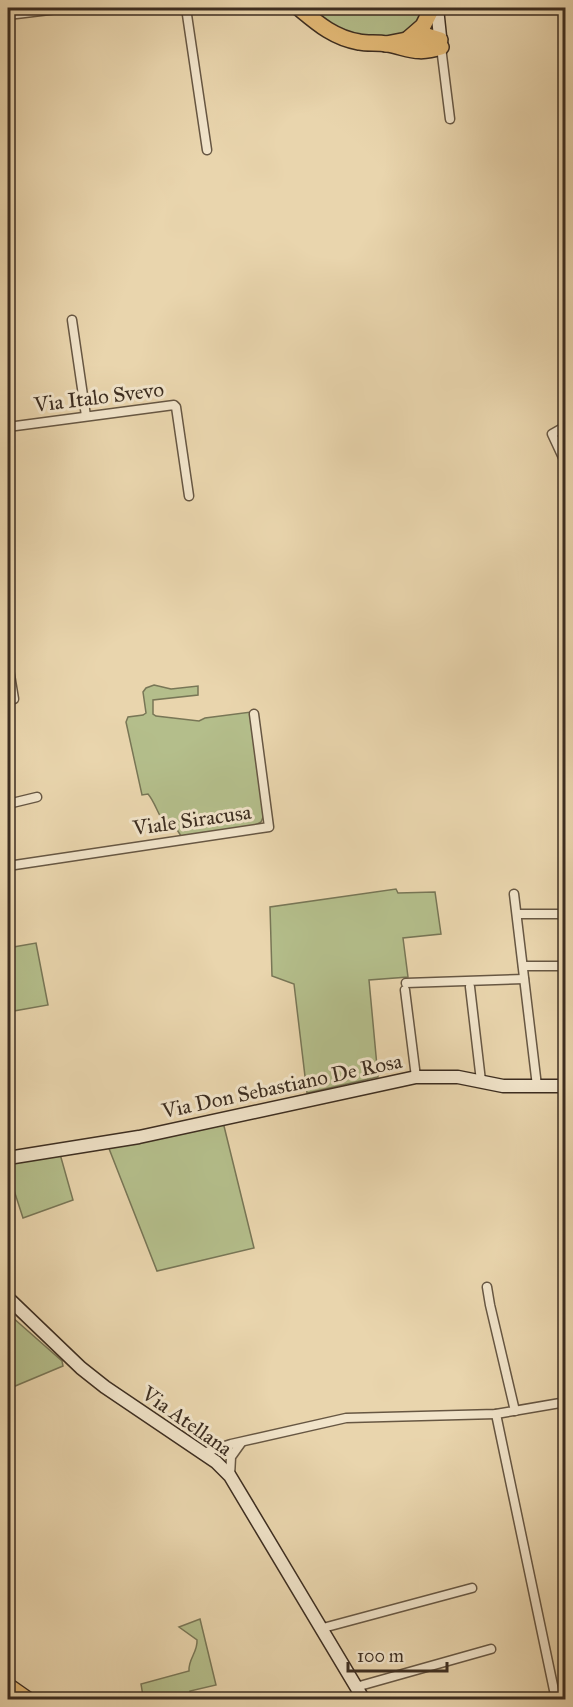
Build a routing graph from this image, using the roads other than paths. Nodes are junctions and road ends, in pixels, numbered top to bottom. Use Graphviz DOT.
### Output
graph roads {
  1 [pos="66,8"];
  2 [pos="186,8"];
  3 [pos="299,8"];
  4 [pos="432,8"];
  5 [pos="437,8"];
  6 [pos="8,15"];
  7 [pos="408,39"];
  8 [pos="441,43"];
  9 [pos="386,44"];
  10 [pos="450,119"];
  11 [pos="207,150"];
  12 [pos="72,320"];
  13 [pos="86,417"];
  14 [pos="8,427"];
  15 [pos="564,427"];
  16 [pos="566,464"];
  17 [pos="189,496"];
  18 [pos="8,663"];
  19 [pos="14,699"];
  20 [pos="254,714"];
  21 [pos="37,797"];
  22 [pos="8,804"];
  23 [pos="8,866"];
  24 [pos="514,894"];
  25 [pos="517,914"];
  26 [pos="566,914"];
  27 [pos="523,966"];
  28 [pos="566,966"];
  29 [pos="524,979"];
  30 [pos="470,987"];
  31 [pos="416,1077"];
  32 [pos="481,1081"];
  33 [pos="537,1086"];
  34 [pos="566,1086"];
  35 [pos="8,1158"];
  36 [pos="487,1287"];
  37 [pos="8,1298"];
  38 [pos="566,1402"];
  39 [pos="515,1412"];
  40 [pos="496,1414"];
  41 [pos="241,1443"];
  42 [pos="203,1453"];
  43 [pos="231,1476"];
  44 [pos="472,1588"];
  45 [pos="323,1628"];
  46 [pos="491,1649"];
  47 [pos="8,1686"];
  48 [pos="357,1687"];
  49 [pos="557,1697"];
  50 [pos="28,1700"];
  51 [pos="364,1700"];
  1 -- 6 [label="street"];
  2 -- 11 [label="street"];
  3 -- 9 [label="highway"];
  4 -- 7 [label="highway"];
  5 -- 8 [label="main road"];
  7 -- 8 [label="highway"];
  7 -- 9 [label="highway"];
  8 -- 9 [label="highway"];
  8 -- 10 [label="street"];
  12 -- 13 [label="street"];
  13 -- 14 [label="street, Via Italo Svevo"];
  13 -- 17 [label="street, Via Italo Svevo"];
  15 -- 16 [label="street"];
  18 -- 19 [label="street"];
  20 -- 23 [label="street, Viale Siracusa"];
  21 -- 22 [label="street"];
  24 -- 25 [label="street"];
  25 -- 26 [label="street"];
  25 -- 27 [label="street"];
  27 -- 28 [label="street"];
  27 -- 29 [label="street"];
  29 -- 31 [label="street"];
  29 -- 33 [label="street"];
  30 -- 32 [label="street"];
  31 -- 32 [label="main road, Via Don Sebastiano De Rosa"];
  31 -- 35 [label="main road, Via Don Sebastiano De Rosa"];
  32 -- 33 [label="main road, Via Don Sebastiano De Rosa"];
  33 -- 34 [label="main road, Via Don Sebastiano De Rosa"];
  36 -- 39 [label="street"];
  37 -- 42 [label="main road, Via Atellana"];
  38 -- 39 [label="street"];
  39 -- 40 [label="street"];
  40 -- 41 [label="street"];
  40 -- 49 [label="street"];
  41 -- 42 [label="street"];
  41 -- 43 [label="street"];
  42 -- 43 [label="main road, Via Atellana"];
  43 -- 45 [label="main road, Via Atellana"];
  44 -- 45 [label="street"];
  45 -- 48 [label="main road, Via Atellana"];
  46 -- 48 [label="street"];
  47 -- 50 [label="highway"];
  48 -- 51 [label="main road, Via Atellana"];
}
